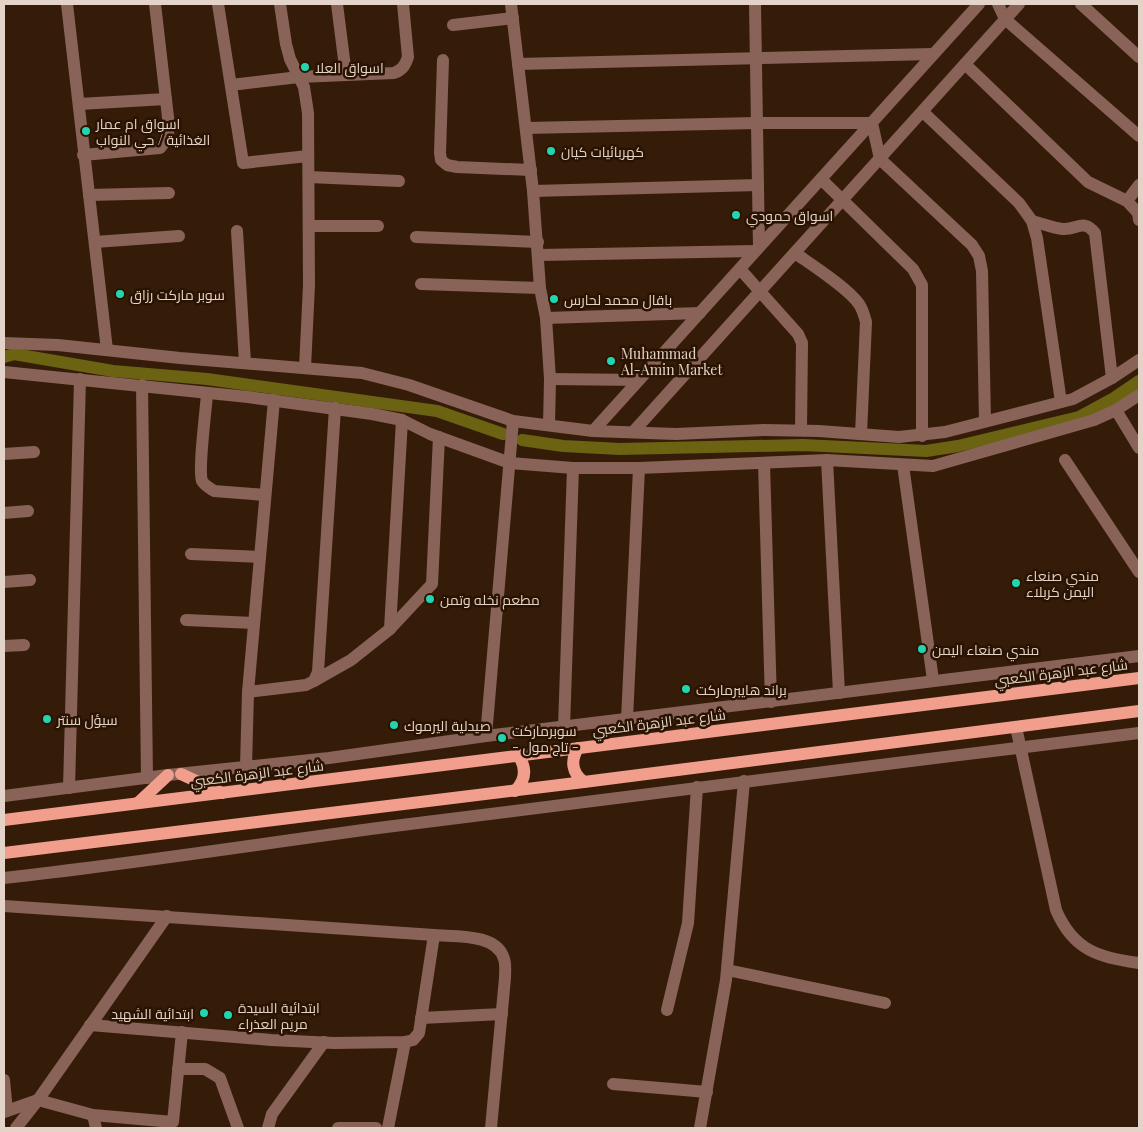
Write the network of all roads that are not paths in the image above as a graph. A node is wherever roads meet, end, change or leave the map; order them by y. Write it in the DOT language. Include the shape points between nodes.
graph roads {
  1 [pos="66,4"];
  2 [pos="155,4"];
  3 [pos="218,4"];
  4 [pos="280,4"];
  5 [pos="337,4"];
  6 [pos="403,4"];
  7 [pos="511,4"];
  8 [pos="755,4"];
  9 [pos="979,4"];
  10 [pos="998,4"];
  11 [pos="1019,4"];
  12 [pos="1081,4"];
  13 [pos="513,18"];
  14 [pos="1005,19"];
  15 [pos="453,25"];
  16 [pos="933,54"];
  17 [pos="1139,57"];
  18 [pos="756,59"];
  19 [pos="443,60"];
  20 [pos="518,64"];
  21 [pos="965,64"];
  22 [pos="346,75"];
  23 [pos="299,77"];
  24 [pos="231,85"];
  25 [pos="166,99"];
  26 [pos="79,104"];
  27 [pos="922,112"];
  28 [pos="872,122"];
  29 [pos="757,123"];
  30 [pos="526,128"];
  31 [pos="1139,136"];
  32 [pos="83,155"];
  33 [pos="308,156"];
  34 [pos="880,159"];
  35 [pos="531,170"];
  36 [pos="309,177"];
  37 [pos="821,179"];
  38 [pos="399,181"];
  39 [pos="758,185"];
  40 [pos="1139,185"];
  41 [pos="533,191"];
  42 [pos="169,193"];
  43 [pos="89,195"];
  44 [pos="843,200"];
  45 [pos="1127,201"];
  46 [pos="1032,220"];
  47 [pos="1139,220"];
  48 [pos="309,226"];
  49 [pos="378,226"];
  50 [pos="237,231"];
  51 [pos="179,236"];
  52 [pos="416,237"];
  53 [pos="95,242"];
  54 [pos="538,242"];
  55 [pos="757,249"];
  56 [pos="795,253"];
  57 [pos="539,255"];
  58 [pos="740,269"];
  59 [pos="421,284"];
  60 [pos="540,288"];
  61 [pos="761,291"];
  62 [pos="700,313"];
  63 [pos="546,318"];
  64 [pos="4,342"];
  65 [pos="107,350"];
  66 [pos="1139,360"];
  67 [pos="245,363"];
  68 [pos="305,368"];
  69 [pos="4,372"];
  70 [pos="1112,378"];
  71 [pos="80,379"];
  72 [pos="550,379"];
  73 [pos="640,380"];
  74 [pos="142,385"];
  75 [pos="207,394"];
  76 [pos="1139,395"];
  77 [pos="274,400"];
  78 [pos="1061,402"];
  79 [pos="335,408"];
  80 [pos="1116,410"];
  81 [pos="402,420"];
  82 [pos="513,421"];
  83 [pos="985,421"];
  84 [pos="549,424"];
  85 [pos="800,430"];
  86 [pos="593,431"];
  87 [pos="633,432"];
  88 [pos="861,434"];
  89 [pos="922,436"];
  90 [pos="439,437"];
  91 [pos="1139,448"];
  92 [pos="34,452"];
  93 [pos="4,454"];
  94 [pos="827,460"];
  95 [pos="1065,460"];
  96 [pos="510,463"];
  97 [pos="764,463"];
  98 [pos="903,464"];
  99 [pos="573,468"];
  100 [pos="639,468"];
  101 [pos="265,495"];
  102 [pos="28,511"];
  103 [pos="4,513"];
  104 [pos="191,554"];
  105 [pos="260,557"];
  106 [pos="1139,572"];
  107 [pos="30,580"];
  108 [pos="4,582"];
  109 [pos="186,620"];
  110 [pos="254,623"];
  111 [pos="390,629"];
  112 [pos="24,645"];
  113 [pos="4,646"];
  114 [pos="1139,656"];
  115 [pos="1139,678"];
  116 [pos="934,680"];
  117 [pos="314,681"];
  118 [pos="248,692"];
  119 [pos="839,694"];
  120 [pos="771,702"];
  121 [pos="1139,711"];
  122 [pos="627,719"];
  123 [pos="564,727"];
  124 [pos="1016,727"];
  125 [pos="1139,733"];
  126 [pos="486,736"];
  127 [pos="578,748"];
  128 [pos="1020,748"];
  129 [pos="518,755"];
  130 [pos="246,768"];
  131 [pos="181,774"];
  132 [pos="168,775"];
  133 [pos="147,778"];
  134 [pos="744,781"];
  135 [pos="584,782"];
  136 [pos="697,787"];
  137 [pos="69,788"];
  138 [pos="515,791"];
  139 [pos="222,793"];
  140 [pos="4,796"];
  141 [pos="138,803"];
  142 [pos="4,820"];
  143 [pos="4,853"];
  144 [pos="4,878"];
  145 [pos="4,906"];
  146 [pos="167,916"];
  147 [pos="434,935"];
  148 [pos="1139,962"];
  149 [pos="727,970"];
  150 [pos="885,1003"];
  151 [pos="666,1010"];
  152 [pos="502,1014"];
  153 [pos="421,1018"];
  154 [pos="90,1025"];
  155 [pos="182,1032"];
  156 [pos="324,1042"];
  157 [pos="405,1042"];
  158 [pos="178,1069"];
  159 [pos="4,1080"];
  160 [pos="613,1084"];
  161 [pos="707,1092"];
  162 [pos="38,1100"];
  163 [pos="5,1112"];
  164 [pos="93,1115"];
  165 [pos="28,1123"];
  166 [pos="16,1128"];
  167 [pos="96,1128"];
  168 [pos="238,1128"];
  169 [pos="268,1128"];
  170 [pos="338,1128"];
  171 [pos="376,1128"];
  172 [pos="388,1128"];
  173 [pos="490,1128"];
  174 [pos="700,1128"];
  1 -- 26 [label="street"];
  2 -- 25 [label="street"];
  3 -- 24 [label="street"];
  4 -- 23 [label="street" via="286,44"];
  5 -- 22 [label="street"];
  6 -- 22 [label="street" via="408,50 406,65 394,73"];
  7 -- 13 [label="street"];
  8 -- 18 [label="street"];
  9 -- 16 [label="street"];
  10 -- 14 [label="street"];
  11 -- 14 [label="street"];
  12 -- 17 [label="street"];
  13 -- 15 [label="street"];
  13 -- 20 [label="street"];
  14 -- 21 [label="street"];
  14 -- 31 [label="street"];
  16 -- 18 [label="street"];
  16 -- 28 [label="street"];
  18 -- 20 [label="street"];
  18 -- 29 [label="street"];
  19 -- 35 [label="street" via="441,160 457,167"];
  20 -- 30 [label="street"];
  21 -- 27 [label="street"];
  21 -- 45 [label="street" via="1088,182"];
  22 -- 23 [label="street"];
  23 -- 24 [label="street"];
  23 -- 33 [label="street" via="308,113"];
  24 -- 33 [label="street" via="243,163"];
  25 -- 26 [label="street"];
  25 -- 32 [label="street" via="168,133 160,148"];
  26 -- 32 [label="street"];
  27 -- 34 [label="street"];
  27 -- 46 [label="street" via="1019,203"];
  28 -- 29 [label="street"];
  28 -- 34 [label="street"];
  28 -- 37 [label="street"];
  29 -- 30 [label="street"];
  29 -- 39 [label="street"];
  30 -- 35 [label="street"];
  32 -- 43 [label="street"];
  33 -- 36 [label="street"];
  34 -- 44 [label="street"];
  34 -- 83 [label="street" via="980,256"];
  35 -- 41 [label="street"];
  36 -- 38 [label="street"];
  36 -- 48 [label="street"];
  37 -- 44 [label="street"];
  37 -- 55 [label="street"];
  39 -- 41 [label="street"];
  39 -- 55 [label="street"];
  40 -- 45 [label="street"];
  41 -- 54 [label="street"];
  42 -- 43 [label="street"];
  43 -- 53 [label="street"];
  44 -- 56 [label="street"];
  44 -- 89 [label="street" via="913,269 922,285"];
  45 -- 47 [label="street" via="1138,213"];
  46 -- 70 [label="street" via="1064,229 1083,225 1095,233"];
  46 -- 78 [label="street"];
  48 -- 49 [label="street"];
  48 -- 68 [label="street"];
  50 -- 67 [label="street"];
  51 -- 53 [label="street"];
  52 -- 54 [label="street"];
  53 -- 65 [label="street"];
  54 -- 57 [label="street"];
  55 -- 57 [label="street"];
  55 -- 58 [label="street"];
  56 -- 61 [label="street"];
  56 -- 88 [label="street" via="848,292 864,312"];
  57 -- 60 [label="street"];
  58 -- 61 [label="street"];
  58 -- 62 [label="street"];
  59 -- 60 [label="street"];
  60 -- 63 [label="street"];
  61 -- 85 [label="street" via="802,343"];
  61 -- 87 [label="street"];
  62 -- 63 [label="street"];
  62 -- 73 [label="street"];
  63 -- 72 [label="street"];
  64 -- 65 [label="street"];
  65 -- 67 [label="street"];
  66 -- 70 [label="street"];
  67 -- 68 [label="street"];
  68 -- 82 [label="street" via="362,373 409,385"];
  69 -- 71 [label="street"];
  70 -- 78 [label="street"];
  71 -- 74 [label="street"];
  71 -- 137 [label="street"];
  72 -- 73 [label="street"];
  72 -- 84 [label="street"];
  73 -- 86 [label="street"];
  74 -- 75 [label="street"];
  74 -- 133 [label="street"];
  75 -- 77 [label="street"];
  75 -- 101 [label="street" via="202,481 214,491"];
  76 -- 80 [label="street"];
  77 -- 79 [label="street"];
  77 -- 101 [label="street"];
  78 -- 83 [label="street"];
  79 -- 81 [label="street"];
  79 -- 117 [label="street" via="318,672"];
  80 -- 91 [label="street"];
  80 -- 98 [label="street" via="1063,430 933,466"];
  81 -- 90 [label="street"];
  81 -- 111 [label="street"];
  82 -- 84 [label="street"];
  82 -- 96 [label="street"];
  83 -- 89 [label="street"];
  84 -- 86 [label="street"];
  85 -- 87 [label="street" via="676,434"];
  85 -- 88 [label="street"];
  86 -- 87 [label="street"];
  88 -- 89 [label="street" via="899,438"];
  90 -- 96 [label="street"];
  90 -- 111 [label="street" via="432,584"];
  92 -- 93 [label="street"];
  94 -- 97 [label="street"];
  94 -- 98 [label="street"];
  94 -- 119 [label="street"];
  95 -- 106 [label="street"];
  96 -- 99 [label="street"];
  96 -- 126 [label="street"];
  97 -- 100 [label="street"];
  97 -- 120 [label="street"];
  98 -- 116 [label="street"];
  99 -- 100 [label="street"];
  99 -- 123 [label="street"];
  100 -- 122 [label="street"];
  101 -- 105 [label="street"];
  102 -- 103 [label="street"];
  104 -- 105 [label="street"];
  105 -- 110 [label="street"];
  107 -- 108 [label="street"];
  109 -- 110 [label="street"];
  110 -- 118 [label="street"];
  111 -- 117 [label="street" via="351,660"];
  112 -- 113 [label="street"];
  114 -- 116 [label="street"];
  115 -- 127 [label="main road, شارع عبد الزهرة الكعبي"];
  116 -- 119 [label="street"];
  117 -- 118 [label="street" via="306,686"];
  118 -- 130 [label="street"];
  119 -- 120 [label="street"];
  120 -- 122 [label="street"];
  121 -- 124 [label="main road"];
  122 -- 123 [label="street"];
  123 -- 126 [label="street"];
  124 -- 128 [label="street"];
  124 -- 135 [label="main road"];
  125 -- 128 [label="street"];
  126 -- 130 [label="street"];
  127 -- 129 [label="main road, شارع عبد الزهرة الكعبي"];
  127 -- 135 [label="main road" via="573,766"];
  128 -- 134 [label="street"];
  128 -- 148 [label="street" via="1060,920 1071,937 1087,950 1106,958"];
  129 -- 138 [label="main road" via="525,774"];
  129 -- 139 [label="main road, شارع عبد الزهرة الكعبي"];
  130 -- 131 [label="street"];
  131 -- 132 [label="street"];
  131 -- 139 [label="main road"];
  132 -- 133 [label="street"];
  132 -- 141 [label="main road"];
  133 -- 137 [label="street"];
  134 -- 136 [label="street"];
  134 -- 149 [label="street"];
  135 -- 138 [label="main road"];
  136 -- 144 [label="street"];
  136 -- 151 [label="street" via="688,923"];
  137 -- 140 [label="street"];
  138 -- 143 [label="main road"];
  139 -- 141 [label="main road, شارع عبد الزهرة الكعبي"];
  141 -- 142 [label="main road, شارع عبد الزهرة الكعبي"];
  145 -- 146 [label="street"];
  146 -- 147 [label="street"];
  146 -- 154 [label="street"];
  147 -- 152 [label="street" via="495,944 505,960"];
  147 -- 153 [label="street"];
  149 -- 150 [label="street"];
  149 -- 161 [label="street"];
  152 -- 153 [label="street"];
  152 -- 173 [label="street"];
  153 -- 157 [label="street" via="419,1033 413,1040"];
  154 -- 155 [label="street"];
  154 -- 162 [label="street"];
  155 -- 156 [label="street"];
  155 -- 158 [label="street"];
  156 -- 157 [label="street"];
  156 -- 169 [label="street" via="272,1114"];
  157 -- 172 [label="street"];
  158 -- 164 [label="street" via="173,1122"];
  158 -- 168 [label="street" via="205,1069 220,1078"];
  159 -- 163 [label="street"];
  160 -- 161 [label="street"];
  161 -- 174 [label="street"];
  162 -- 163 [label="street"];
  162 -- 164 [label="street"];
  162 -- 165 [label="street"];
  164 -- 167 [label="street"];
  165 -- 166 [label="street"];
  170 -- 171 [label="street"];
}
